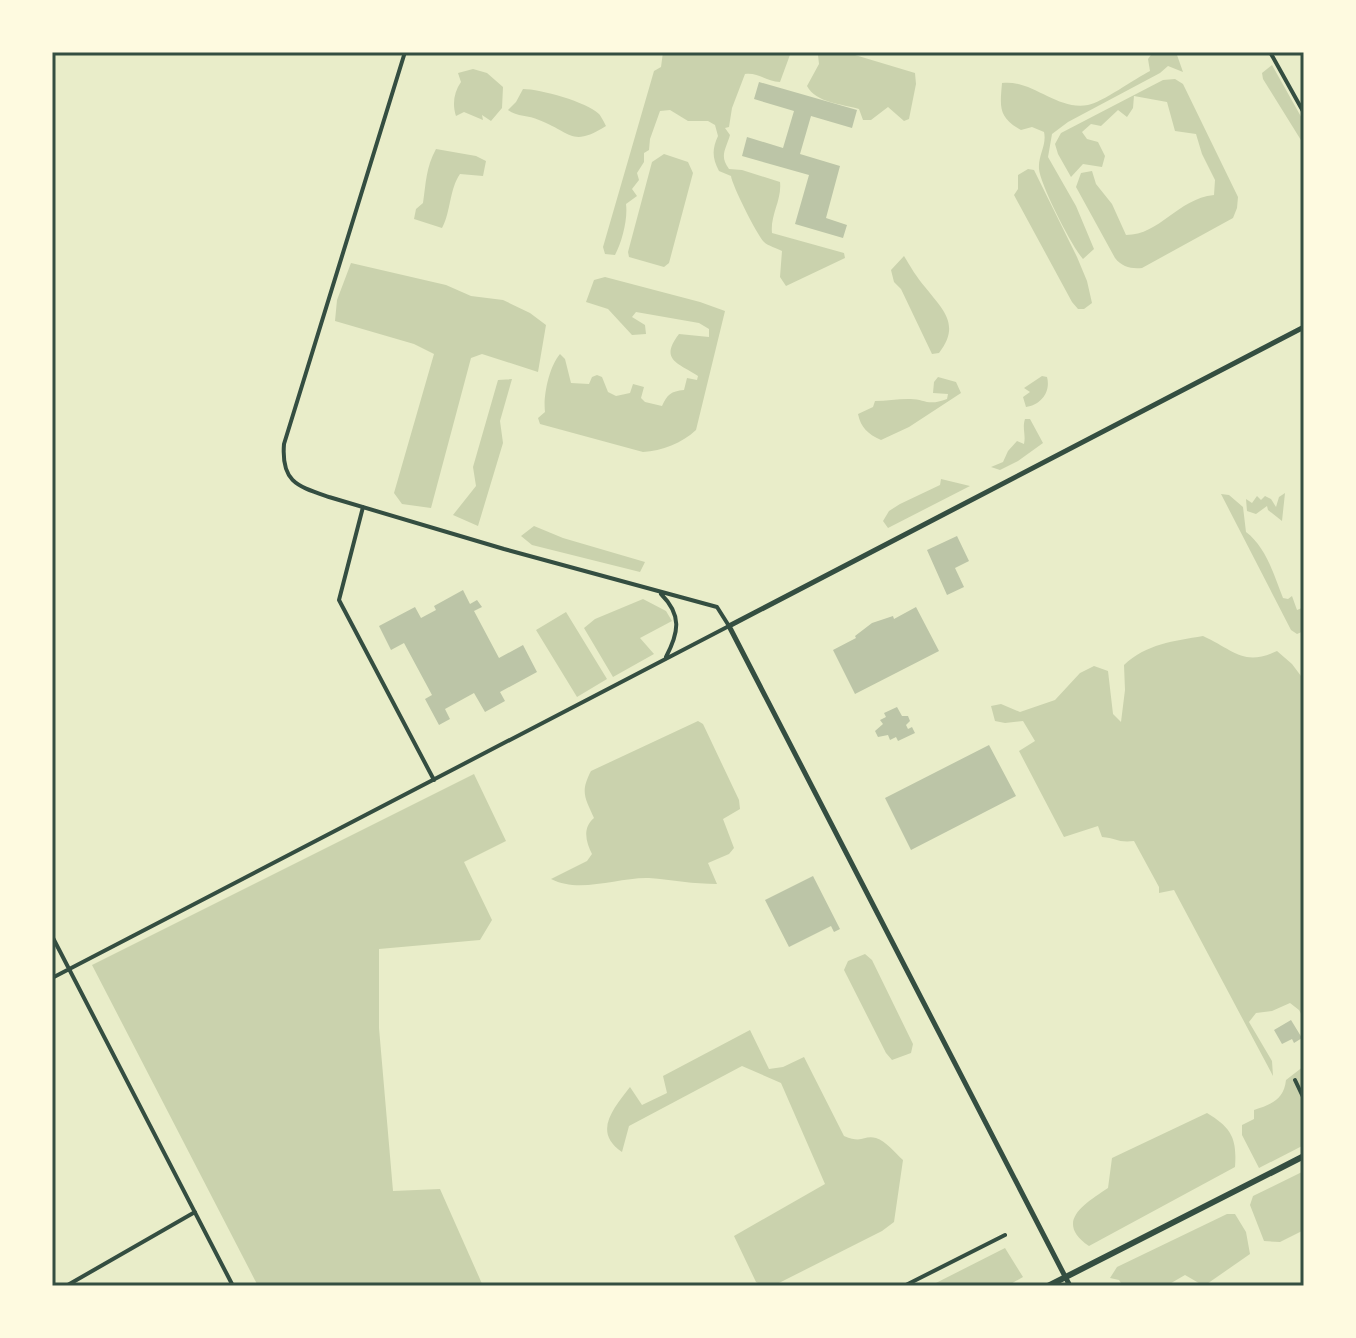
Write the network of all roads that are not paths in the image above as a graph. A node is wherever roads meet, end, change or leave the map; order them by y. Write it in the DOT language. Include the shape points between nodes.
graph roads {
  1 [pos="405,52"];
  2 [pos="1270,52"];
  3 [pos="1304,113"];
  4 [pos="1304,327"];
  5 [pos="363,507"];
  6 [pos="659,592"];
  7 [pos="729,626"];
  8 [pos="664,660"];
  9 [pos="434,780"];
  10 [pos="52,936"];
  11 [pos="71,969"];
  12 [pos="52,978"];
  13 [pos="1295,1080"];
  14 [pos="1304,1099"];
  15 [pos="1304,1156"];
  16 [pos="195,1212"];
  17 [pos="1005,1235"];
  18 [pos="1065,1277"];
  19 [pos="66,1286"];
  20 [pos="233,1286"];
  21 [pos="904,1286"];
  22 [pos="1048,1286"];
  23 [pos="1070,1286"];
  1 -- 5 [label="street" via="284,444 283,464 292,480"];
  2 -- 3 [label="street"];
  4 -- 7 [label="street"];
  5 -- 6 [label="street"];
  5 -- 9 [label="street" via="339,600"];
  6 -- 7 [label="street" via="717,607"];
  6 -- 8 [label="street" via="678,621"];
  7 -- 8 [label="street"];
  7 -- 18 [label="street"];
  8 -- 9 [label="street"];
  9 -- 11 [label="street"];
  10 -- 11 [label="street"];
  11 -- 12 [label="street"];
  11 -- 16 [label="street"];
  13 -- 14 [label="street"];
  15 -- 18 [label="main road"];
  16 -- 19 [label="street"];
  16 -- 20 [label="street"];
  17 -- 21 [label="street"];
  18 -- 22 [label="main road"];
  18 -- 23 [label="street"];
}
